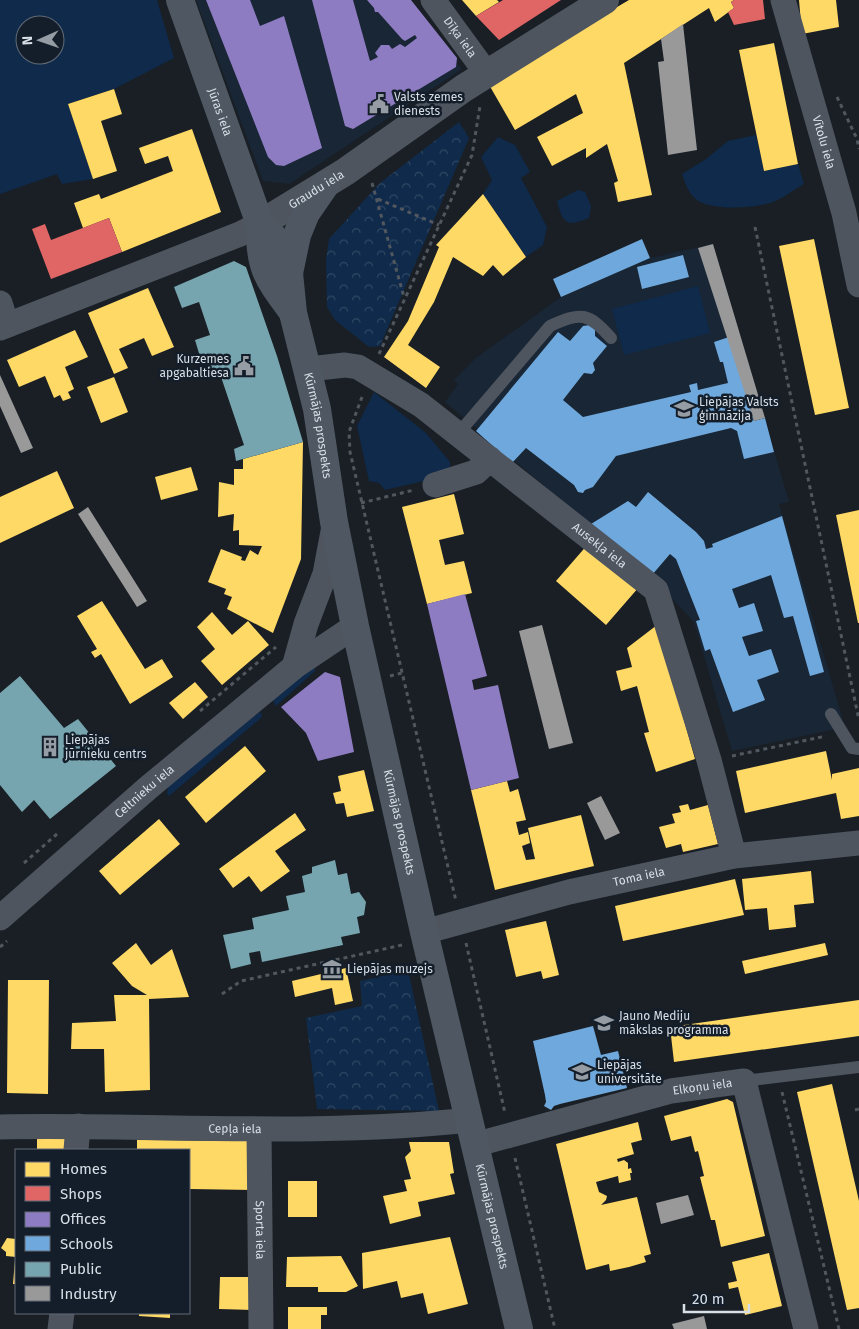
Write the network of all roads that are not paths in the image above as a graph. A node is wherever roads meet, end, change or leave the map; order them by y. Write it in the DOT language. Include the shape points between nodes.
graph roads {
  1 [pos="180,0"];
  2 [pos="433,0"];
  3 [pos="605,0"];
  4 [pos="783,0"];
  5 [pos="487,74"];
  6 [pos="326,184"];
  7 [pos="260,224"];
  8 [pos="858,272"];
  9 [pos="289,273"];
  10 [pos="293,313"];
  11 [pos="2,318"];
  12 [pos="610,338"];
  13 [pos="308,369"];
  14 [pos="457,435"];
  15 [pos="490,459"];
  16 [pos="434,485"];
  17 [pos="334,522"];
  18 [pos="355,626"];
  19 [pos="294,667"];
  20 [pos="831,714"];
  21 [pos="859,749"];
  22 [pos="859,843"];
  23 [pos="734,856"];
  24 [pos="0,918"];
  25 [pos="416,938"];
  26 [pos="859,1066"];
  27 [pos="744,1082"];
  28 [pos="78,1126"];
  29 [pos="0,1127"];
  30 [pos="259,1130"];
  31 [pos="472,1132"];
  32 [pos="76,1149"];
  33 [pos="62,1314"];
  34 [pos="60,1329"];
  35 [pos="261,1329"];
  36 [pos="519,1329"];
  37 [pos="806,1329"];
  1 -- 7 [label="main road, Jūras iela"];
  2 -- 5 [label="street, Dīķa iela"];
  3 -- 5 [label="street, Graudu iela"];
  4 -- 8 [label="street, Vītolu iela"];
  5 -- 6 [label="street, Graudu iela"];
  6 -- 7 [label="street, Graudu iela"];
  6 -- 9 [label="main road, Kūrmājas prospekts" via="306,213 297,235"];
  7 -- 9 [label="main road, Kūrmājas prospekts" via="278,243"];
  7 -- 10 [label="main road, Kūrmājas prospekts" via="259,251 268,278"];
  7 -- 11 [label="street, Graudu iela" via="240,234"];
  9 -- 10 [label="main road, Kūrmājas prospekts"];
  10 -- 13 [label="main road, Kūrmājas prospekts"];
  12 -- 14 [label="lane" via="598,323 586,316 572,316 550,326"];
  13 -- 14 [label="street, Ausekļa iela" via="344,365 358,367 421,405"];
  13 -- 17 [label="main road, Kūrmājas prospekts"];
  14 -- 15 [label="street, Ausekļa iela"];
  15 -- 16 [label="street" via="476,472"];
  15 -- 23 [label="street, Ausekļa iela" via="656,590 709,760"];
  17 -- 18 [label="main road, Kūrmājas prospekts"];
  17 -- 19 [label="street" via="325,574"];
  18 -- 19 [label="street, Celtnieku iela"];
  18 -- 25 [label="main road, Kūrmājas prospekts"];
  19 -- 24 [label="street, Celtnieku iela" via="149,787"];
  20 -- 21 [label="lane" via="852,748"];
  22 -- 23 [label="street, Toma iela"];
  23 -- 25 [label="street, Toma iela" via="569,892"];
  25 -- 31 [label="main road, Kūrmājas prospekts"];
  26 -- 27 [label="lane"];
  27 -- 31 [label="street, Elkoņu iela" via="672,1091 510,1136"];
  27 -- 37 [label="street, Elkoņu iela"];
  28 -- 29 [label="street, Cepļa iela"];
  28 -- 30 [label="street, Cepļa iela"];
  28 -- 32 [label="street"];
  30 -- 31 [label="street, Cepļa iela"];
  30 -- 35 [label="street, Sporta iela"];
  31 -- 36 [label="main road, Kūrmājas prospekts"];
  33 -- 34 [label="street"];
}
